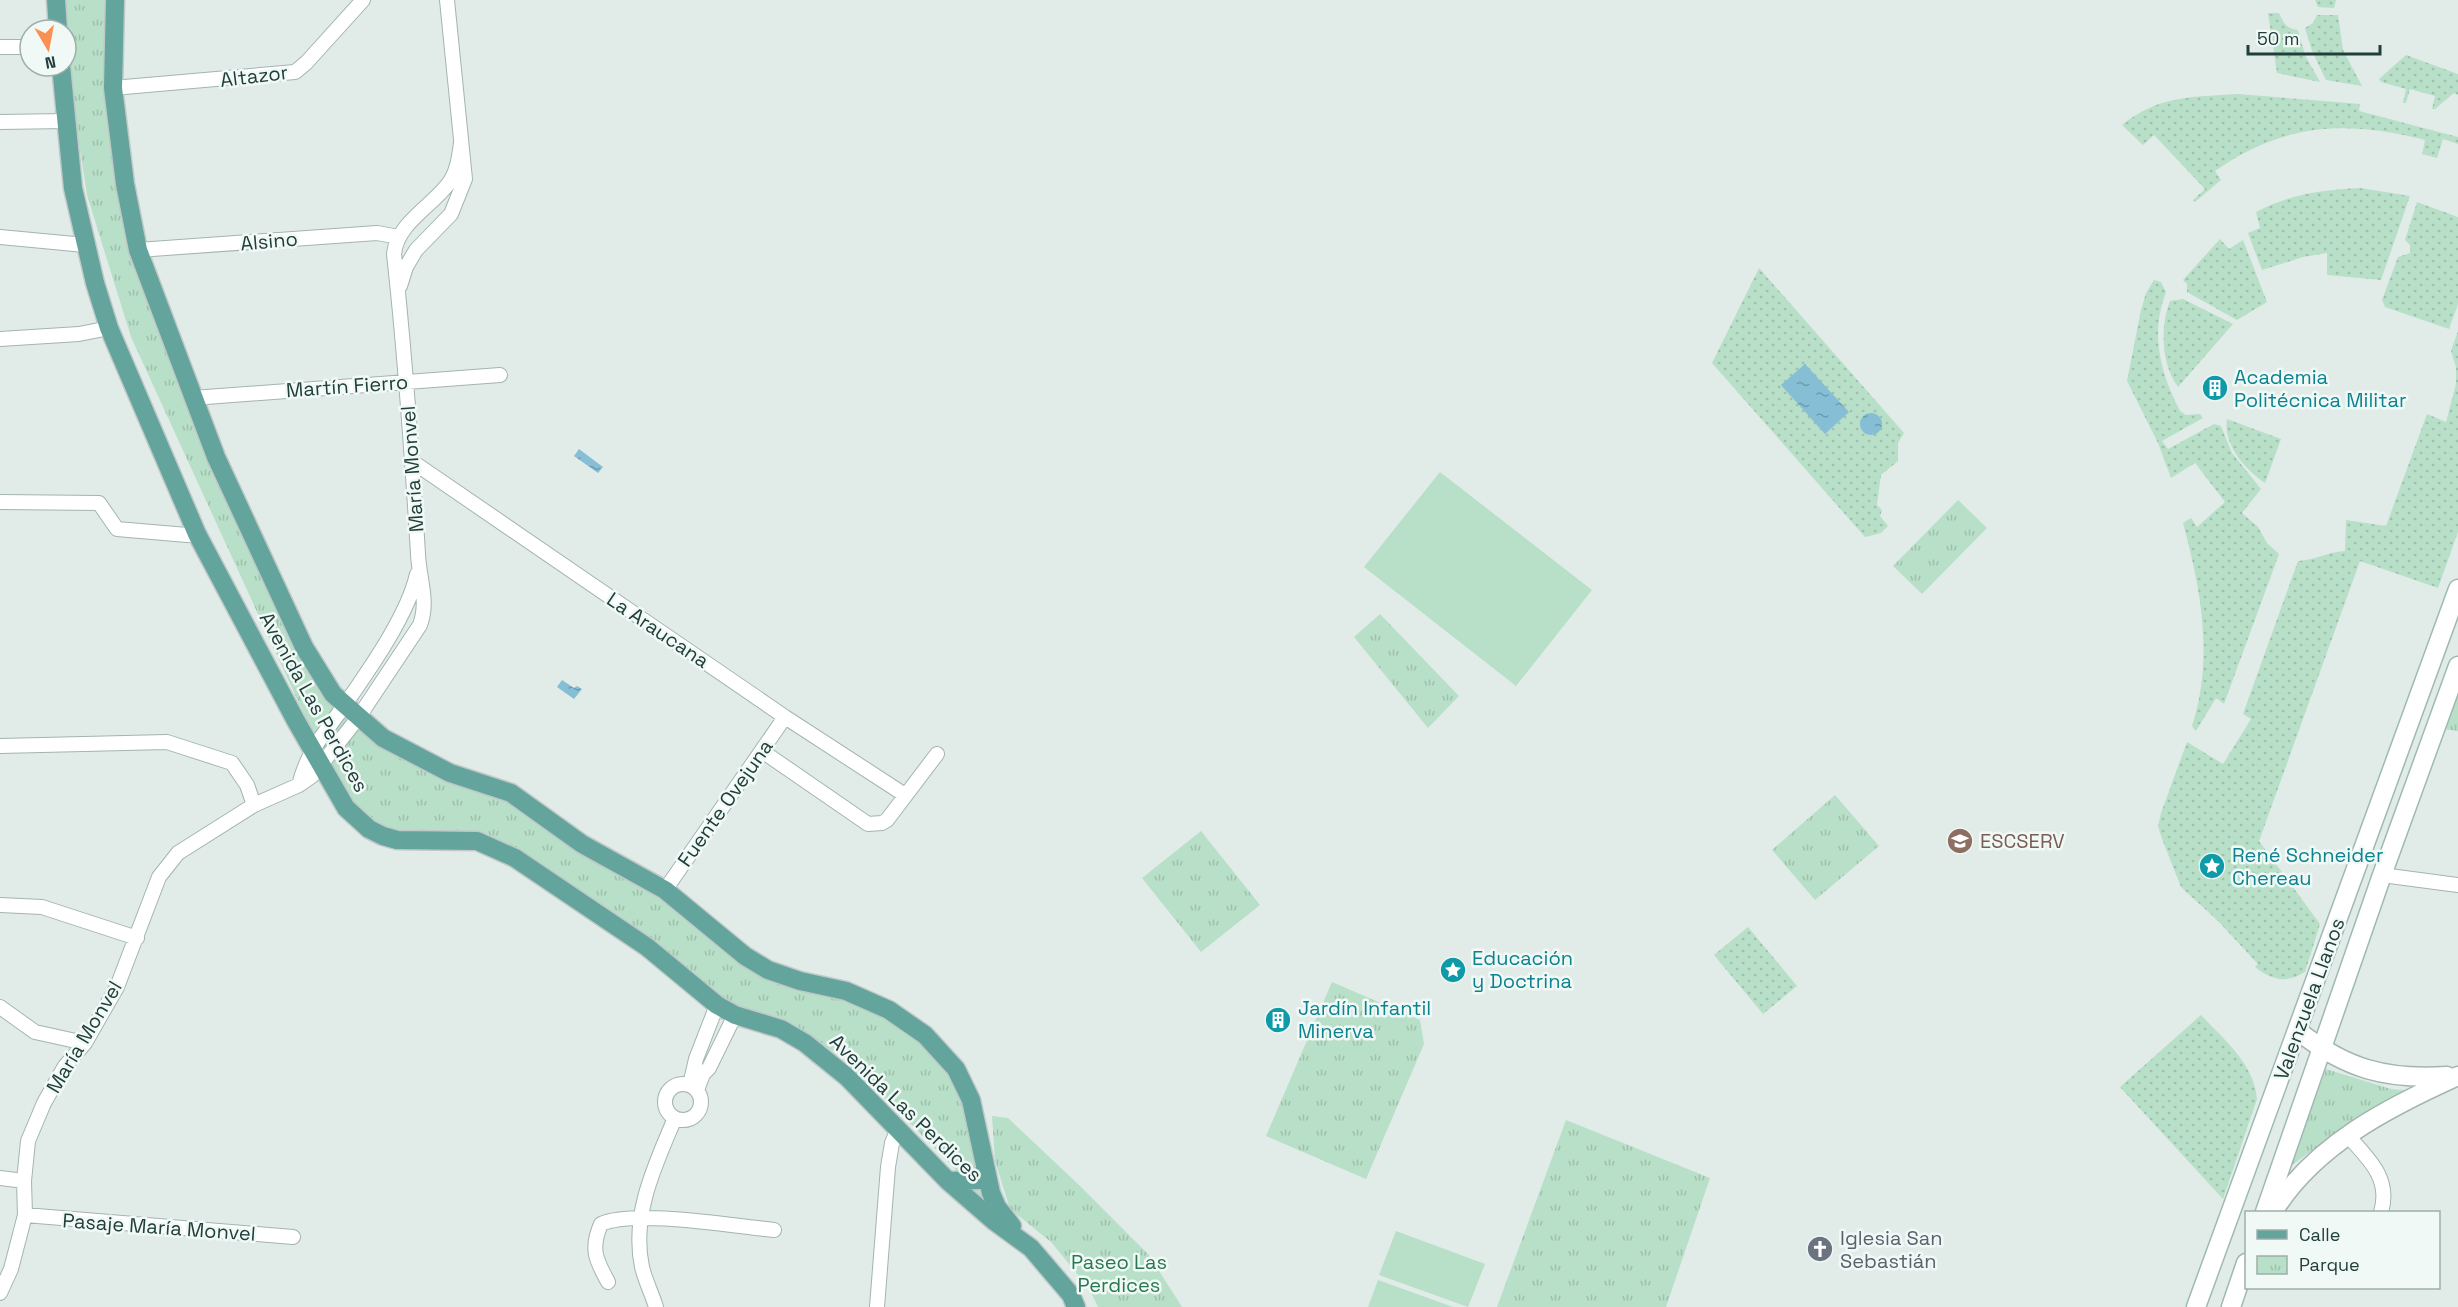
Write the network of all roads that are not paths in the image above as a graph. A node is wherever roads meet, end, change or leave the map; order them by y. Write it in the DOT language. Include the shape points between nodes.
graph roads {
  1 [pos="56,0"];
  2 [pos="115,0"];
  3 [pos="363,0"];
  4 [pos="447,0"];
  5 [pos="57,18"];
  6 [pos="0,47"];
  7 [pos="18,47"];
  8 [pos="62,78"];
  9 [pos="113,88"];
  10 [pos="66,121"];
  11 [pos="0,122"];
  12 [pos="461,143"];
  13 [pos="0,237"];
  14 [pos="399,237"];
  15 [pos="85,245"];
  16 [pos="138,250"];
  17 [pos="398,297"];
  18 [pos="109,328"];
  19 [pos="0,339"];
  20 [pos="500,375"];
  21 [pos="405,382"];
  22 [pos="193,398"];
  23 [pos="413,462"];
  24 [pos="0,502"];
  25 [pos="197,534"];
  26 [pos="418,569"];
  27 [pos="2458,589"];
  28 [pos="2458,666"];
  29 [pos="2451,702"];
  30 [pos="345,705"];
  31 [pos="785,717"];
  32 [pos="358,718"];
  33 [pos="0,746"];
  34 [pos="312,748"];
  35 [pos="762,751"];
  36 [pos="937,754"];
  37 [pos="321,766"];
  38 [pos="299,785"];
  39 [pos="905,795"];
  40 [pos="254,805"];
  41 [pos="2382,875"];
  42 [pos="2458,885"];
  43 [pos="665,890"];
  44 [pos="0,905"];
  45 [pos="137,938"];
  46 [pos="717,1005"];
  47 [pos="0,1007"];
  48 [pos="735,1015"];
  49 [pos="2298,1031"];
  50 [pos="85,1043"];
  51 [pos="2322,1050"];
  52 [pos="2458,1076"];
  53 [pos="694,1087"];
  54 [pos="675,1118"];
  55 [pos="897,1131"];
  56 [pos="2348,1136"];
  57 [pos="985,1169"];
  58 [pos="0,1178"];
  59 [pos="24,1180"];
  60 [pos="948,1181"];
  61 [pos="2265,1211"];
  62 [pos="2274,1211"];
  63 [pos="2381,1211"];
  64 [pos="25,1215"];
  65 [pos="641,1218"];
  66 [pos="774,1230"];
  67 [pos="293,1237"];
  68 [pos="1031,1248"];
  69 [pos="2245,1267"];
  70 [pos="608,1282"];
  71 [pos="0,1293"];
  72 [pos="656,1307"];
  73 [pos="877,1307"];
  74 [pos="1076,1307"];
  75 [pos="2196,1307"];
  76 [pos="2231,1307"];
  1 -- 5 [label="main road"];
  2 -- 9 [label="main road"];
  3 -- 9 [label="street, Altazor" via="306,63 289,74"];
  4 -- 12 [label="street, María Monvel"];
  6 -- 7 [label="street"];
  8 -- 10 [label="main road, Avenida Las Perdices"];
  9 -- 16 [label="main road"];
  10 -- 11 [label="street"];
  10 -- 15 [label="main road, Avenida Las Perdices" via="73,188"];
  12 -- 14 [label="street, María Monvel" via="458,167 450,181"];
  12 -- 17 [label="street, María Monvel" via="465,163 462,192 451,214 416,250 406,267"];
  13 -- 15 [label="street"];
  14 -- 16 [label="street, Alsino" via="377,232"];
  14 -- 17 [label="street, María Monvel" via="394,254"];
  15 -- 18 [label="main road, Avenida Las Perdices"];
  16 -- 22 [label="main road"];
  17 -- 21 [label="street, María Monvel"];
  18 -- 19 [label="street"];
  18 -- 25 [label="main road, Avenida Las Perdices"];
  20 -- 21 [label="street, Martín Fierro"];
  21 -- 22 [label="street, Martín Fierro"];
  21 -- 23 [label="street, María Monvel"];
  22 -- 30 [label="main road" via="216,457 304,647 333,694"];
  23 -- 26 [label="street, María Monvel"];
  23 -- 31 [label="street, La Araucana"];
  24 -- 25 [label="street" via="99,503 117,529"];
  25 -- 34 [label="main road, Avenida Las Perdices"];
  26 -- 30 [label="street, María Monvel" via="406,609"];
  26 -- 32 [label="street, María Monvel" via="425,611 420,625"];
  27 -- 49 [label="main road, Valenzuela Llanos"];
  28 -- 29 [label="main road, Valenzuela Llanos"];
  29 -- 41 [label="main road, Valenzuela Llanos"];
  30 -- 32 [label="main road"];
  30 -- 34 [label="street, María Monvel"];
  31 -- 35 [label="street, Fuente Ovejuna"];
  31 -- 39 [label="street, La Araucana"];
  32 -- 37 [label="street, María Monvel"];
  32 -- 43 [label="main road" via="383,738 427,762 511,793 582,844"];
  33 -- 40 [label="street" via="167,742 232,763 247,785"];
  34 -- 37 [label="main road, Avenida Las Perdices"];
  34 -- 38 [label="street, María Monvel"];
  35 -- 39 [label="street" via="868,824 887,820"];
  35 -- 43 [label="street, Fuente Ovejuna"];
  36 -- 39 [label="street"];
  37 -- 38 [label="street, María Monvel"];
  37 -- 46 [label="main road, Avenida Las Perdices" via="346,808 369,829 397,840 477,841 515,858 647,947"];
  38 -- 40 [label="street, María Monvel"];
  40 -- 45 [label="street, María Monvel" via="178,854 159,877"];
  41 -- 42 [label="street"];
  41 -- 51 [label="main road, Valenzuela Llanos"];
  43 -- 57 [label="main road" via="745,956 768,970 846,990 890,1010 925,1035 956,1069 971,1101"];
  44 -- 45 [label="street" via="42,907"];
  45 -- 50 [label="street, María Monvel" via="117,987"];
  46 -- 48 [label="main road, Avenida Las Perdices"];
  46 -- 53 [label="street" via="696,1059"];
  47 -- 50 [label="street" via="35,1032"];
  48 -- 53 [label="street"];
  48 -- 55 [label="main road, Avenida Las Perdices" via="781,1029 805,1043 847,1077"];
  49 -- 51 [label="main road"];
  49 -- 75 [label="main road, Valenzuela Llanos"];
  50 -- 59 [label="street, María Monvel" via="65,1066 44,1103 28,1141"];
  51 -- 52 [label="main road" via="2374,1072 2402,1077"];
  51 -- 61 [label="main road, Valenzuela Llanos"];
  52 -- 56 [label="main road" via="2412,1096"];
  53 -- 54 [label="street" via="701,1106 698,1113 691,1119"];
  53 -- 54 [label="street" via="681,1084 667,1094 665,1103"];
  54 -- 65 [label="street" via="647,1185"];
  55 -- 60 [label="main road, Avenida Las Perdices"];
  55 -- 73 [label="street" via="888,1167"];
  56 -- 62 [label="main road" via="2314,1162"];
  56 -- 63 [label="street" via="2378,1171 2384,1191"];
  57 -- 60 [label="main road" via="980,1180"];
  57 -- 68 [label="main road" via="997,1208"];
  58 -- 59 [label="street"];
  59 -- 64 [label="street, María Monvel"];
  60 -- 68 [label="main road, Avenida Las Perdices"];
  64 -- 67 [label="street, Pasaje María Monvel"];
  64 -- 71 [label="street, María Monvel" via="11,1269"];
  65 -- 66 [label="street"];
  65 -- 70 [label="street" via="614,1219 601,1224 594,1239 596,1260"];
  65 -- 72 [label="street" via="642,1266"];
  68 -- 74 [label="main road, Avenida Las Perdices" via="1071,1295"];
  69 -- 76 [label="main road"];
}
